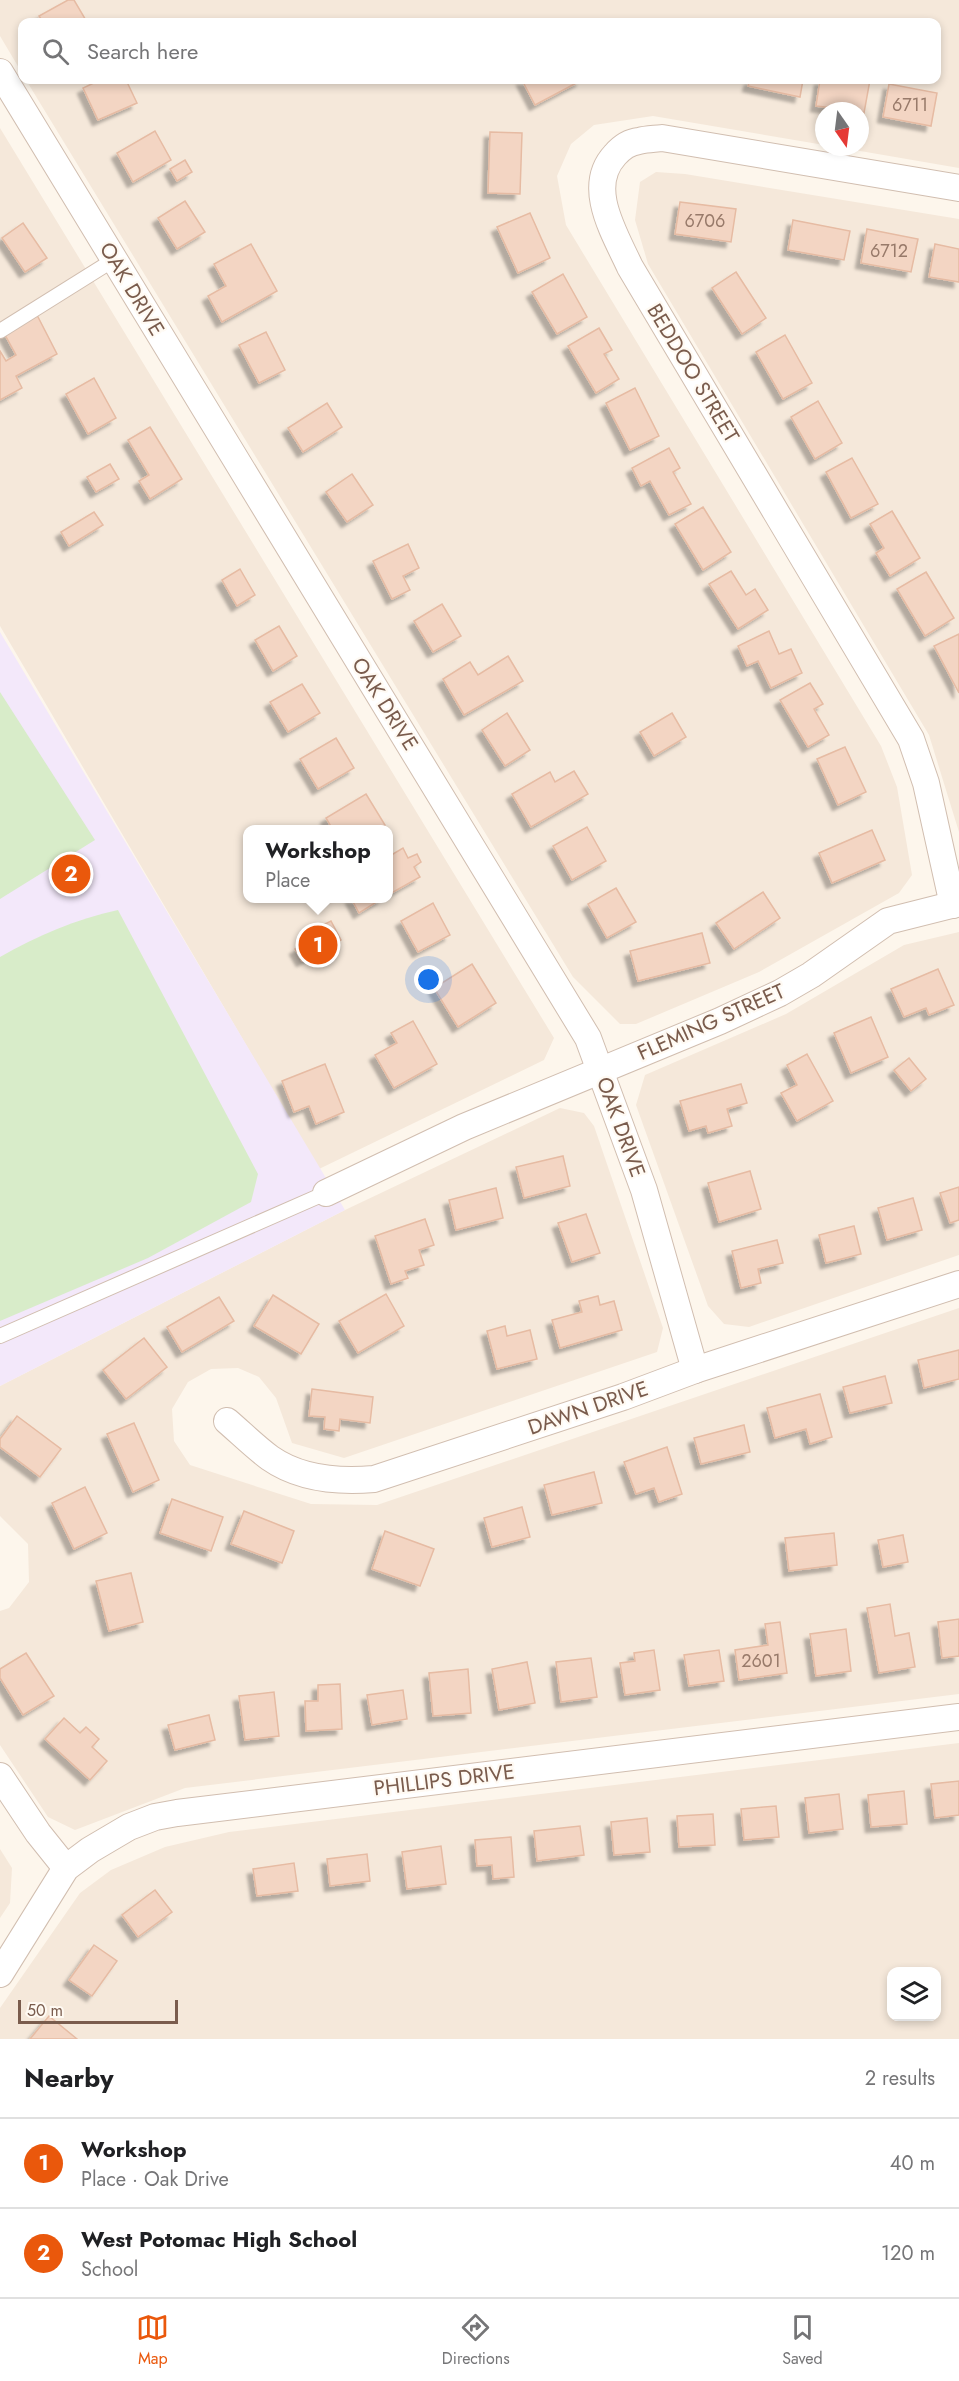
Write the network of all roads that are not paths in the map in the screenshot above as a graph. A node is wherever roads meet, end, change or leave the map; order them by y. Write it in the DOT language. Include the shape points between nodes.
graph roads {
  1 [pos="0,72"];
  2 [pos="959,188"];
  3 [pos="115,259"];
  4 [pos="0,331"];
  5 [pos="956,904"];
  6 [pos="600,1070"];
  7 [pos="326,1193"];
  8 [pos="959,1284"];
  9 [pos="0,1336"];
  10 [pos="695,1370"];
  11 [pos="227,1421"];
  12 [pos="959,1717"];
  13 [pos="0,1776"];
  14 [pos="66,1868"];
  15 [pos="0,1974"];
  1 -- 3 [label="street, OAK DRIVE"];
  2 -- 5 [label="street, BEDDOO STREET" via="663,138 637,141 618,152 601,184 613,229 630,267 911,739"];
  3 -- 4 [label="lane"];
  3 -- 6 [label="street, OAK DRIVE" via="545,965 588,1038"];
  5 -- 6 [label="street, FLEMING STREET" via="888,921 780,993"];
  6 -- 7 [label="street, FLEMING STREET" via="464,1127"];
  6 -- 10 [label="street, OAK DRIVE" via="644,1190"];
  7 -- 9 [label="lane"];
  8 -- 10 [label="street, DAWN DRIVE"];
  10 -- 11 [label="street, DAWN DRIVE" via="374,1479 348,1482 288,1468"];
  12 -- 14 [label="street, PHILLIPS DRIVE" via="177,1813 129,1827"];
  13 -- 14 [label="street"];
  14 -- 15 [label="street, PHILLIPS DRIVE"];
}
